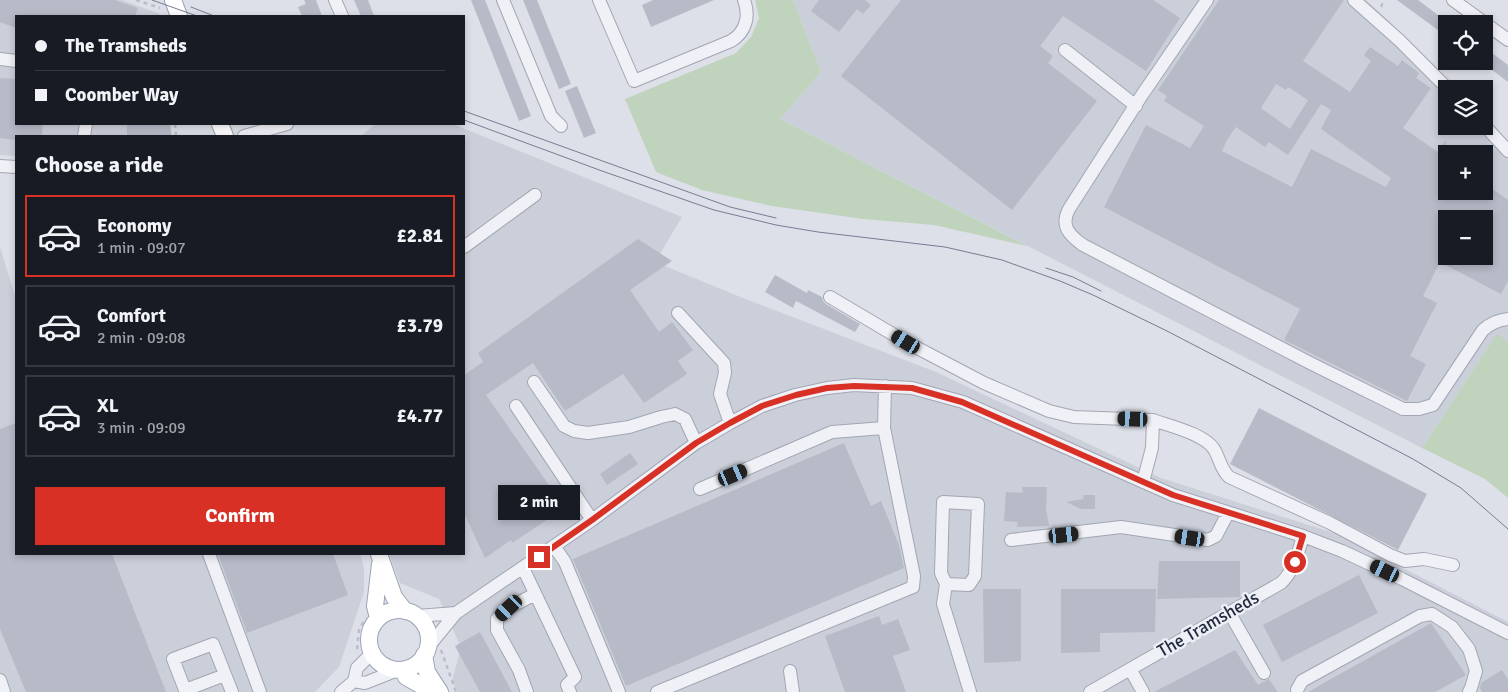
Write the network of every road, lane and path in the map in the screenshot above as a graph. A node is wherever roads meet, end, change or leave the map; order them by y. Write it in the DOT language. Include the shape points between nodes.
graph roads {
  1 [pos="136,0"];
  2 [pos="335,0"];
  3 [pos="503,0"];
  4 [pos="599,0"];
  5 [pos="744,0"];
  6 [pos="1207,0"];
  7 [pos="1354,0"];
  8 [pos="1453,0"];
  9 [pos="177,10"];
  10 [pos="342,15"];
  11 [pos="1508,40"];
  12 [pos="1065,50"];
  13 [pos="0,59"];
  14 [pos="15,61"];
  15 [pos="1439,80"];
  16 [pos="1136,106"];
  17 [pos="283,125"];
  18 [pos="561,126"];
  19 [pos="248,135"];
  20 [pos="1493,135"];
  21 [pos="1508,151"];
  22 [pos="0,166"];
  23 [pos="15,167"];
  24 [pos="535,195"];
  25 [pos="465,246"];
  26 [pos="830,297"];
  27 [pos="678,314"];
  28 [pos="1508,319"];
  29 [pos="534,382"];
  30 [pos="885,386"];
  31 [pos="516,406"];
  32 [pos="1153,420"];
  33 [pos="730,423"];
  34 [pos="884,428"];
  35 [pos="696,443"];
  36 [pos="1143,482"];
  37 [pos="700,489"];
  38 [pos="1228,513"];
  39 [pos="592,520"];
  40 [pos="1303,536"];
  41 [pos="1011,540"];
  42 [pos="554,546"];
  43 [pos="209,555"];
  44 [pos="380,557"];
  45 [pos="1453,565"];
  46 [pos="524,568"];
  47 [pos="946,584"];
  48 [pos="535,594"];
  49 [pos="1229,612"];
  50 [pos="456,613"];
  51 [pos="411,614"];
  52 [pos="378,618"];
  53 [pos="1508,633"];
  54 [pos="431,649"];
  55 [pos="372,653"];
  56 [pos="1130,669"];
  57 [pos="400,670"];
  58 [pos="790,671"];
  59 [pos="1264,673"];
  60 [pos="225,675"];
  61 [pos="0,680"];
  62 [pos="354,681"];
  63 [pos="4,692"];
  64 [pos="232,692"];
  65 [pos="258,692"];
  66 [pos="341,692"];
  67 [pos="433,692"];
  68 [pos="440,692"];
  69 [pos="456,692"];
  70 [pos="527,692"];
  71 [pos="570,692"];
  72 [pos="618,692"];
  73 [pos="657,692"];
  74 [pos="793,692"];
  75 [pos="970,692"];
  76 [pos="1090,692"];
  77 [pos="1143,692"];
  78 [pos="1298,692"];
  79 [pos="1469,692"];
  1 -- 9 [label="path"];
  2 -- 10 [label="street"];
  3 -- 18 [label="street" via="551,116"];
  4 -- 5 [label="street" via="634,81 736,38 745,26 747,7"];
  6 -- 16 [label="street"];
  7 -- 15 [label="street"];
  8 -- 11 [label="street"];
  12 -- 16 [label="street"];
  13 -- 14 [label="street"];
  16 -- 28 [label="street" via="1064,217 1071,236 1083,245 1404,409 1433,405 1484,330 1498,320"];
  17 -- 19 [label="street"];
  20 -- 21 [label="street"];
  22 -- 23 [label="street"];
  24 -- 25 [label="street"];
  26 -- 32 [label="street" via="984,383 1048,411 1074,417"];
  27 -- 33 [label="street" via="724,363 720,394"];
  29 -- 35 [label="street" via="564,426 574,431 588,433 628,428 675,414 685,419"];
  30 -- 33 [label="street" via="827,388 796,395 762,406"];
  30 -- 34 [label="street"];
  30 -- 36 [label="street" via="912,388 962,402"];
  31 -- 39 [label="street"];
  32 -- 36 [label="street" via="1152,448"];
  32 -- 45 [label="street" via="1197,435 1213,446 1229,477 1330,523 1390,555 1405,561 1424,560"];
  33 -- 35 [label="street"];
  34 -- 37 [label="street" via="832,432"];
  34 -- 73 [label="street" via="914,576 913,587"];
  35 -- 39 [label="street"];
  36 -- 38 [label="street"];
  38 -- 40 [label="street"];
  38 -- 41 [label="street" via="1216,536 1208,540 1121,527"];
  39 -- 42 [label="street"];
  40 -- 49 [label="street, The Tramsheds" via="1288,576"];
  40 -- 53 [label="street" via="1377,567"];
  42 -- 46 [label="street"];
  42 -- 72 [label="street" via="565,562"];
  43 -- 65 [label="street"];
  44 -- 51 [label="main road" via="394,597"];
  44 -- 52 [label="main road" via="375,606"];
  46 -- 48 [label="street"];
  46 -- 50 [label="street"];
  47 -- 47 [label="street" via="941,573 943,502 978,504 975,576 970,585"];
  47 -- 75 [label="street" via="944,604"];
  48 -- 70 [label="street" via="509,608 497,619 497,630"];
  48 -- 71 [label="street" via="576,677 567,685"];
  49 -- 56 [label="street, The Tramsheds"];
  49 -- 59 [label="street"];
  50 -- 51 [label="street"];
  50 -- 54 [label="street"];
  51 -- 52 [label="main road" via="389,611"];
  51 -- 54 [label="main road" via="422,621"];
  52 -- 55 [label="main road" via="370,630"];
  54 -- 57 [label="main road" via="413,667"];
  54 -- 68 [label="main road" via="427,672"];
  54 -- 69 [label="path"];
  55 -- 57 [label="main road" via="384,666"];
  55 -- 62 [label="street" via="357,668"];
  56 -- 76 [label="street, The Tramsheds"];
  56 -- 77 [label="street"];
  57 -- 62 [label="street" via="365,683"];
  57 -- 67 [label="main road"];
  58 -- 74 [label="street"];
  60 -- 64 [label="street"];
  61 -- 63 [label="street"];
  62 -- 66 [label="street"];
  78 -- 79 [label="street" via="1302,681 1420,616 1432,614 1452,627 1469,649 1476,671"];
}
